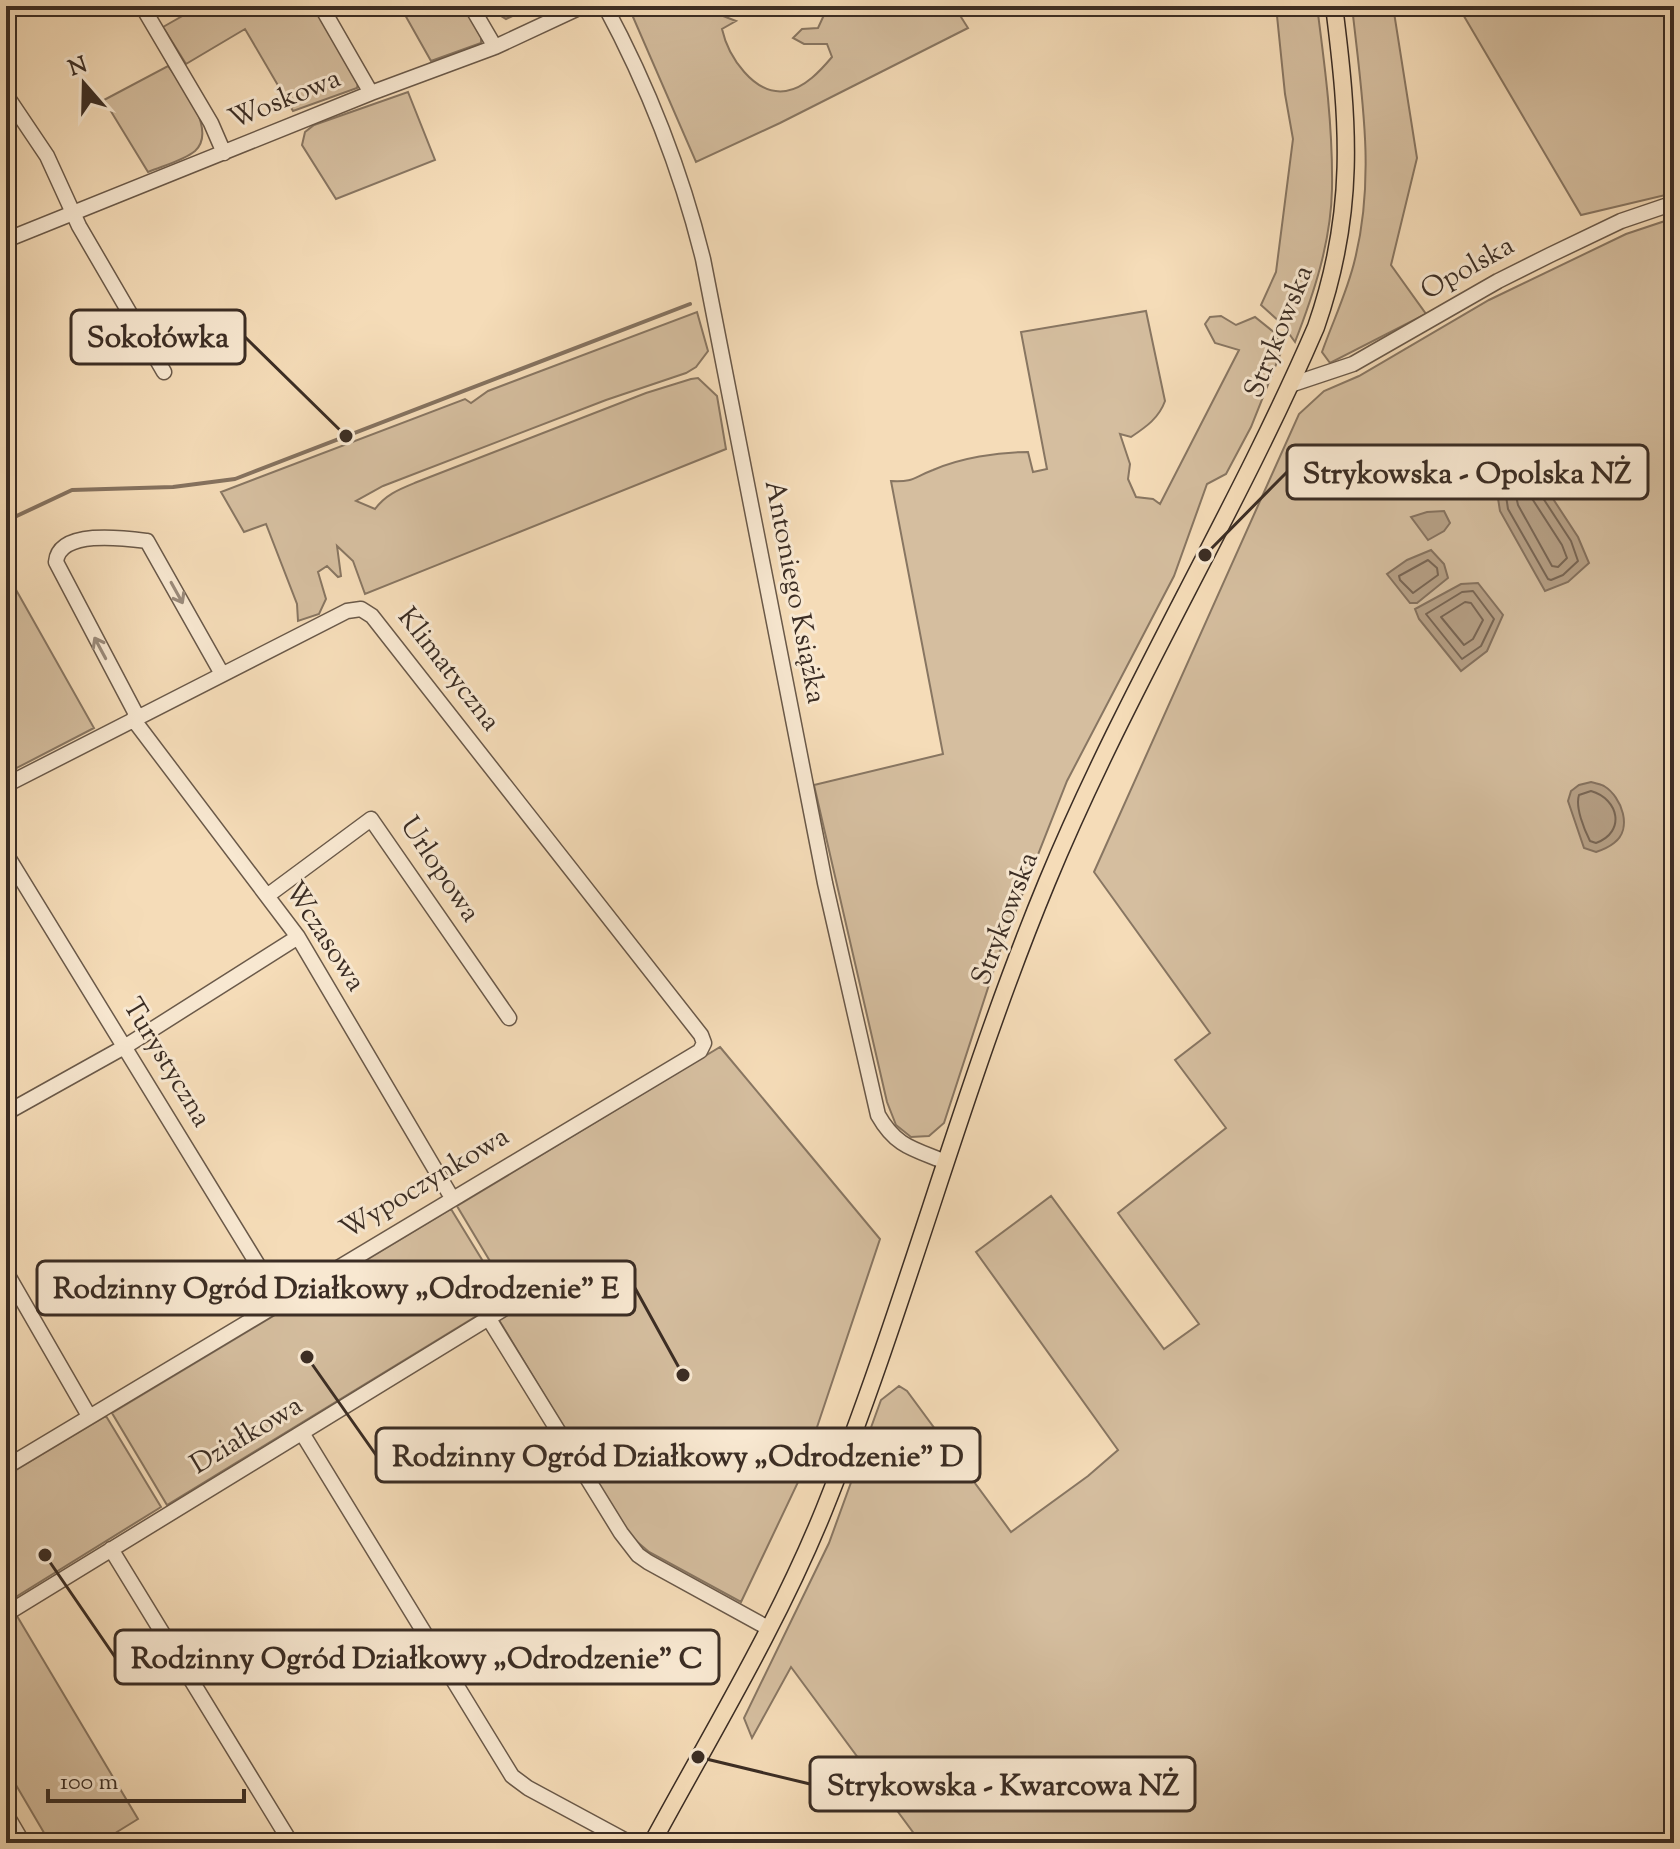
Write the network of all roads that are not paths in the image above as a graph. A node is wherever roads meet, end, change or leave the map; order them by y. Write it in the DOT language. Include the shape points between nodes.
graph roads {
  1 [pos="142,6"];
  2 [pos="321,6"];
  3 [pos="471,6"];
  4 [pos="583,6"];
  5 [pos="605,6"];
  6 [pos="1334,6"];
  7 [pos="495,47"];
  8 [pos="371,93"];
  9 [pos="6,95"];
  10 [pos="224,153"];
  11 [pos="1674,203"];
  12 [pos="74,212"];
  13 [pos="6,240"];
  14 [pos="164,372"];
  15 [pos="1290,385"];
  16 [pos="222,674"];
  17 [pos="135,717"];
  18 [pos="6,785"];
  19 [pos="6,854"];
  20 [pos="267,896"];
  21 [pos="298,937"];
  22 [pos="509,1018"];
  23 [pos="704,1043"];
  24 [pos="126,1046"];
  25 [pos="6,1113"];
  26 [pos="946,1162"];
  27 [pos="452,1198"];
  28 [pos="6,1272"];
  29 [pos="280,1301"];
  30 [pos="515,1302"];
  31 [pos="489,1319"];
  32 [pos="89,1416"];
  33 [pos="302,1433"];
  34 [pos="6,1467"];
  35 [pos="111,1549"];
  36 [pos="6,1614"];
  37 [pos="768,1628"];
  38 [pos="6,1814"];
  39 [pos="23,1843"];
  40 [pos="291,1843"];
  41 [pos="630,1843"];
  42 [pos="652,1843"];
  1 -- 10 [label="street"];
  2 -- 8 [label="street"];
  3 -- 7 [label="street"];
  4 -- 7 [label="street, Woskowa"];
  5 -- 26 [label="street, Antoniego Książka" via="639,69 689,201 822,867 878,1115 888,1133 904,1145"];
  6 -- 15 [label="main road, Strykowska" via="1347,130 1343,220 1328,293"];
  7 -- 8 [label="street, Woskowa"];
  8 -- 10 [label="street, Woskowa"];
  9 -- 12 [label="street" via="47,156"];
  10 -- 12 [label="street, Woskowa"];
  11 -- 15 [label="street, Opolska" via="1621,221 1498,281 1353,364"];
  12 -- 13 [label="street, Woskowa"];
  12 -- 14 [label="street"];
  15 -- 26 [label="main road, Strykowska" via="1072,825 1020,950"];
  16 -- 17 [label="street, Klimatyczna"];
  17 -- 16 [label="street, Wczasowa, one-way" via="56,562 56,556 77,540 147,541"];
  16 -- 23 [label="street, Klimatyczna" via="347,611 366,612"];
  17 -- 18 [label="street, Klimatyczna"];
  17 -- 20 [label="street, Wczasowa"];
  19 -- 24 [label="street, Turystyczna"];
  20 -- 21 [label="street, Wczasowa"];
  20 -- 22 [label="street, Urlopowa" via="371,819"];
  21 -- 24 [label="street"];
  21 -- 27 [label="street, Wczasowa"];
  23 -- 27 [label="street, Wypoczynkowa" via="700,1051"];
  24 -- 25 [label="street"];
  24 -- 29 [label="street, Turystyczna"];
  26 -- 37 [label="main road, Strykowska" via="838,1474"];
  27 -- 29 [label="street, Wypoczynkowa"];
  28 -- 32 [label="street"];
  29 -- 32 [label="street, Wypoczynkowa"];
  30 -- 31 [label="street, Działkowa"];
  31 -- 33 [label="street, Działkowa"];
  31 -- 37 [label="street" via="638,1555"];
  32 -- 34 [label="street, Wypoczynkowa"];
  33 -- 35 [label="street, Działkowa"];
  33 -- 41 [label="street" via="512,1776"];
  35 -- 36 [label="street, Działkowa"];
  35 -- 40 [label="street"];
  37 -- 42 [label="main road, Strykowska"];
  38 -- 39 [label="street"];
}
